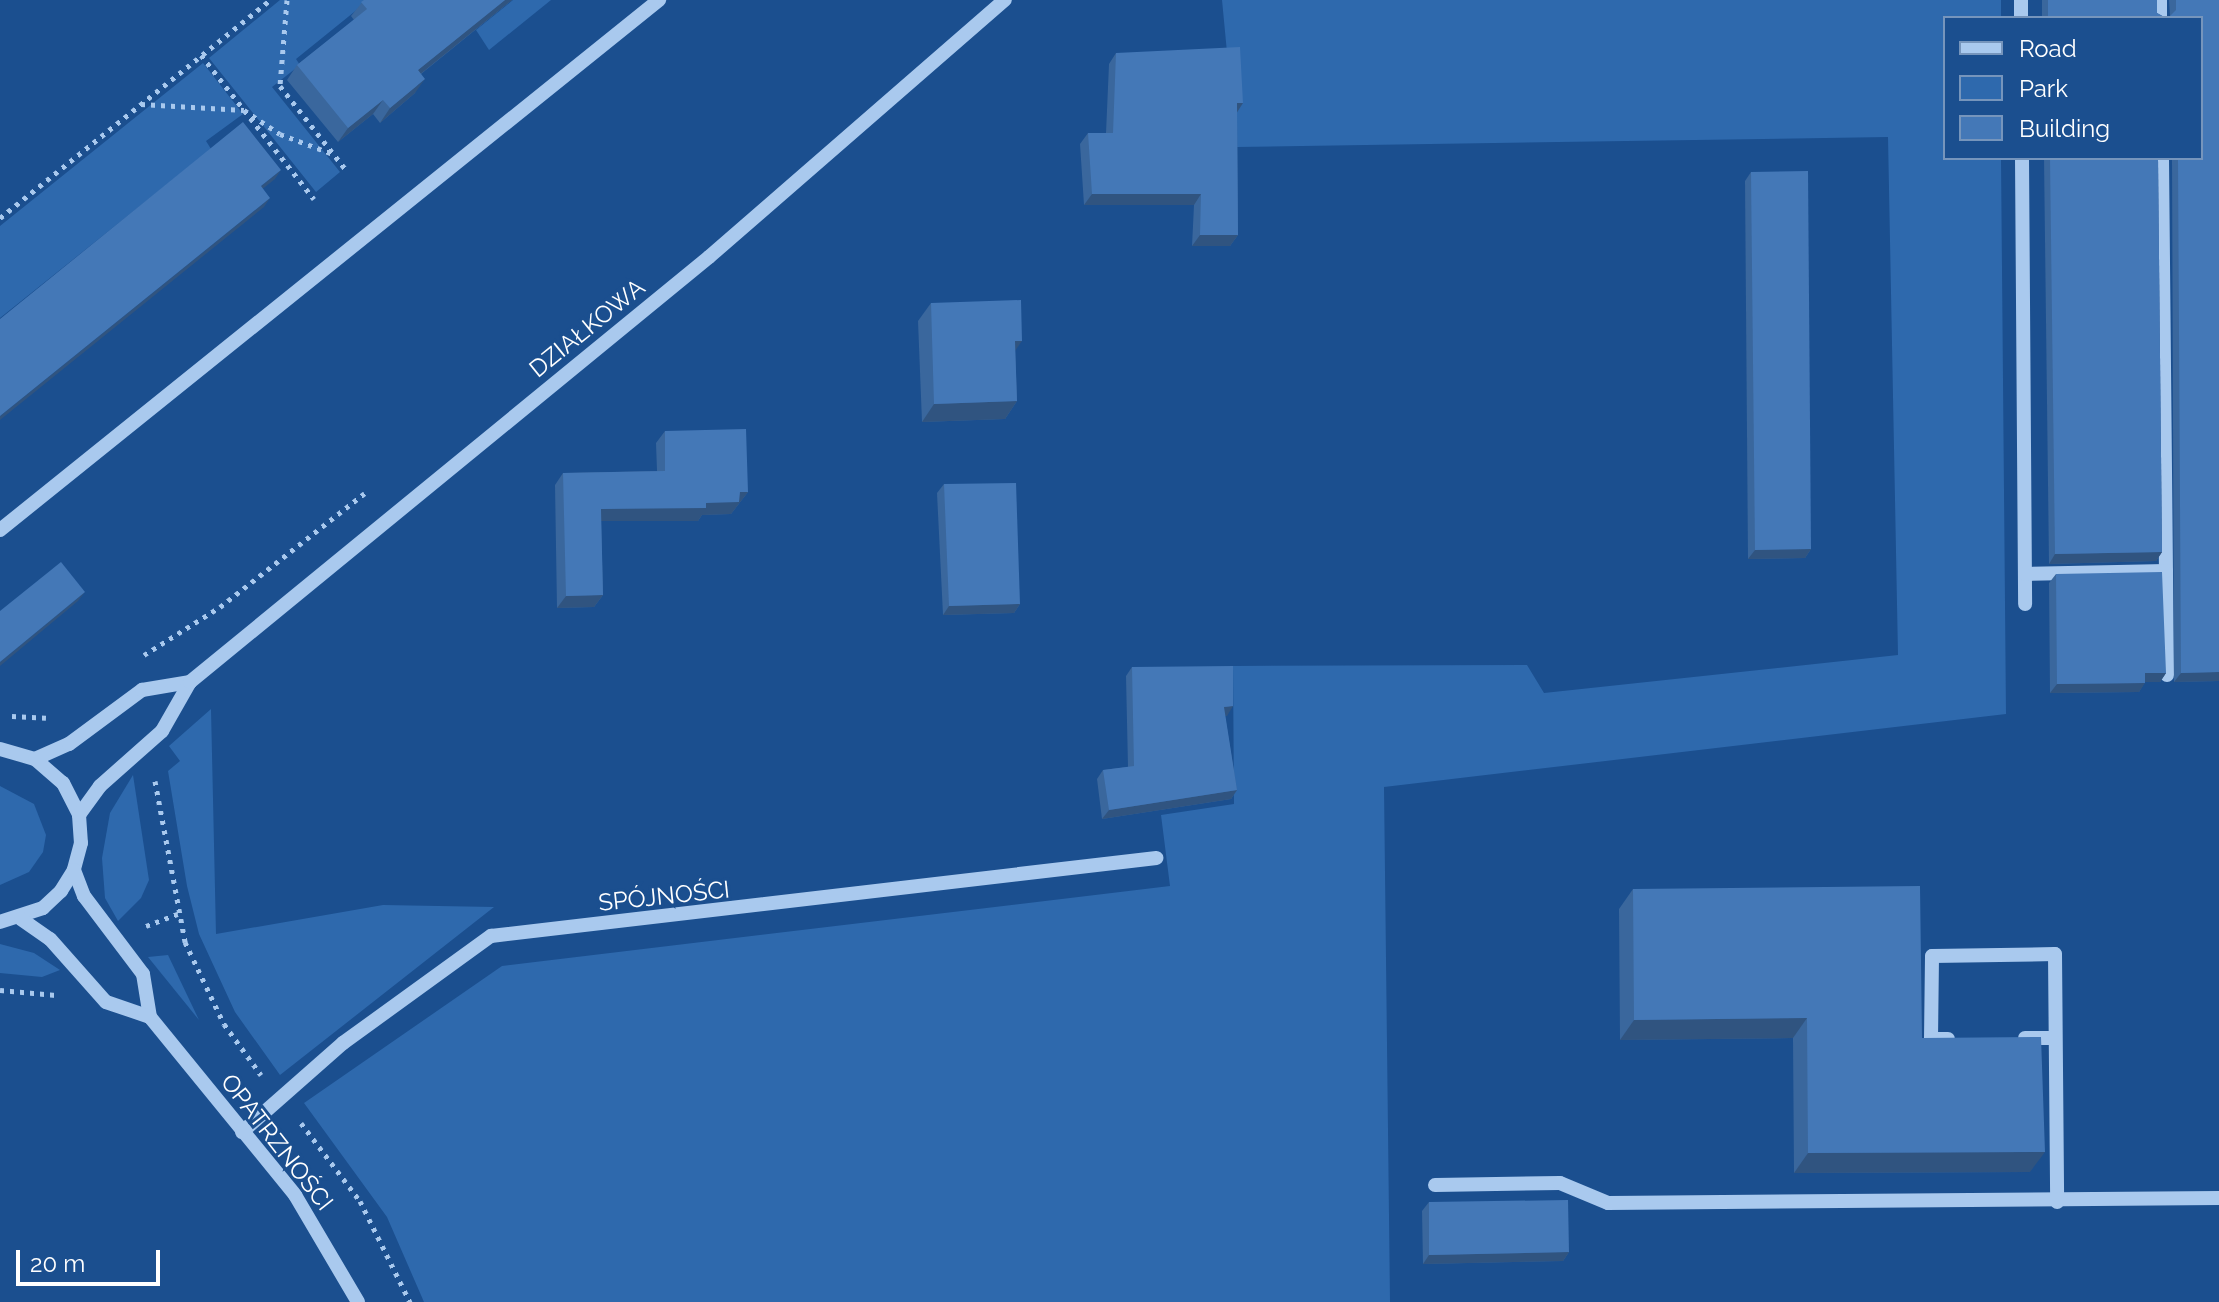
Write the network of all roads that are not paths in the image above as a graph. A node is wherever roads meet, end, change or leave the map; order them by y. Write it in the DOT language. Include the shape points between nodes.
graph roads {
  1 [pos="659,0"];
  2 [pos="1005,0"];
  3 [pos="2022,160"];
  4 [pos="2162,160"];
  5 [pos="0,530"];
  6 [pos="2166,571"];
  7 [pos="2025,574"];
  8 [pos="2025,604"];
  9 [pos="2167,675"];
  10 [pos="190,682"];
  11 [pos="0,749"];
  12 [pos="35,759"];
  13 [pos="79,815"];
  14 [pos="1156,858"];
  15 [pos="74,870"];
  16 [pos="21,919"];
  17 [pos="0,922"];
  18 [pos="150,1017"];
  19 [pos="1962,1038"];
  20 [pos="2009,1038"];
  21 [pos="2055,1038"];
  22 [pos="242,1132"];
  23 [pos="1435,1185"];
  24 [pos="2219,1198"];
  25 [pos="2057,1202"];
  26 [pos="358,1302"];
  1 -- 5 [label="street"];
  2 -- 10 [label="street, DZIAŁKOWA" via="706,259"];
  3 -- 7 [label="street"];
  4 -- 6 [label="street"];
  6 -- 7 [label="street"];
  6 -- 9 [label="street"];
  7 -- 8 [label="street"];
  10 -- 12 [label="street, DZIAŁKOWA" via="142,690 69,744"];
  10 -- 13 [label="street, DZIAŁKOWA" via="162,731 100,786"];
  11 -- 12 [label="street"];
  12 -- 13 [label="street" via="63,783"];
  13 -- 15 [label="street" via="81,843"];
  14 -- 22 [label="street, SPÓJNOŚCI" via="491,936 343,1043"];
  15 -- 16 [label="street" via="61,891"];
  15 -- 18 [label="street, OPATRZNOŚCI" via="84,896 143,974"];
  16 -- 17 [label="street"];
  16 -- 18 [label="street" via="50,939 106,1002"];
  18 -- 22 [label="street, OPATRZNOŚCI"];
  19 -- 21 [label="street" via="1931,1039 1932,956 2055,954"];
  20 -- 21 [label="street"];
  21 -- 25 [label="street"];
  22 -- 26 [label="street, OPATRZNOŚCI" via="295,1195"];
  23 -- 25 [label="street" via="1560,1183 1608,1203"];
  24 -- 25 [label="street"];
}
